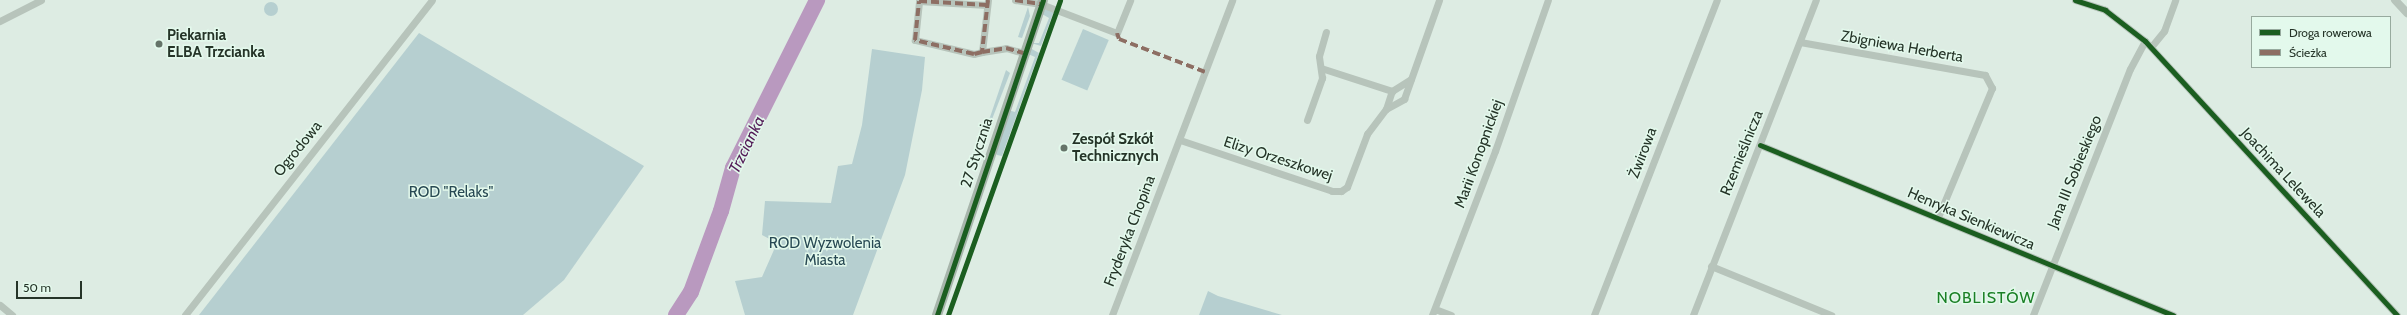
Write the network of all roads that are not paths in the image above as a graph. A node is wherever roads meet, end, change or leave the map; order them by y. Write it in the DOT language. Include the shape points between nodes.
graph roads {
  1 [pos="41,0"];
  2 [pos="432,0"];
  3 [pos="1015,0"];
  4 [pos="1130,0"];
  5 [pos="1232,0"];
  6 [pos="1439,0"];
  7 [pos="1548,0"];
  8 [pos="1716,0"];
  9 [pos="1816,0"];
  10 [pos="2075,0"];
  11 [pos="2175,0"];
  12 [pos="2395,0"];
  13 [pos="988,2"];
  14 [pos="1042,2"];
  15 [pos="2407,13"];
  16 [pos="0,21"];
  17 [pos="1326,32"];
  18 [pos="2145,41"];
  19 [pos="1800,42"];
  20 [pos="2151,47"];
  21 [pos="982,52"];
  22 [pos="1023,54"];
  23 [pos="1321,68"];
  24 [pos="1412,79"];
  25 [pos="1392,91"];
  26 [pos="1386,109"];
  27 [pos="1307,120"];
  28 [pos="1180,140"];
  29 [pos="1760,144"];
  30 [pos="1938,217"];
  31 [pos="1712,266"];
  32 [pos="2052,266"];
  33 [pos="0,305"];
  34 [pos="1433,312"];
  35 [pos="12,315"];
  36 [pos="185,315"];
  37 [pos="937,315"];
  38 [pos="1112,315"];
  39 [pos="1451,315"];
  40 [pos="1594,315"];
  41 [pos="1693,315"];
  42 [pos="1831,315"];
  43 [pos="2033,315"];
  44 [pos="2173,315"];
  45 [pos="2397,315"];
  1 -- 16 [label="street"];
  2 -- 36 [label="street, Ogrodowa"];
  3 -- 14 [label="street"];
  4 -- 14 [label="street" via="1117,34"];
  5 -- 28 [label="street, Fryderyka Chopina"];
  6 -- 24 [label="street, Elizy Orzeszkowej"];
  7 -- 34 [label="street, Marii Konopnickiej"];
  8 -- 40 [label="street, Żwirowa"];
  9 -- 19 [label="street, Rzemieślnicza"];
  10 -- 18 [label="street" via="2105,10"];
  11 -- 20 [label="street" via="2164,30"];
  12 -- 15 [label="street"];
  13 -- 21 [label="street"];
  13 -- 21 [label="street" via="919,1 918,9 915,40 974,54"];
  14 -- 22 [label="main road, 27 Stycznia"];
  17 -- 23 [label="street" via="1319,56"];
  18 -- 20 [label="street"];
  18 -- 32 [label="street, Jana III Sobieskiego" via="2130,69"];
  19 -- 29 [label="street, Rzemieślnicza"];
  19 -- 30 [label="street, Zbigniewa Herberta" via="1985,75 1992,88"];
  20 -- 45 [label="street, Joachima Lelewela"];
  21 -- 22 [label="street" via="1006,48"];
  22 -- 37 [label="main road, 27 Stycznia"];
  23 -- 25 [label="street"];
  23 -- 27 [label="street" via="1322,78"];
  24 -- 25 [label="street"];
  24 -- 26 [label="street, Elizy Orzeszkowej" via="1404,99"];
  25 -- 26 [label="street"];
  26 -- 28 [label="street, Elizy Orzeszkowej" via="1367,134 1347,187 1341,191 1332,191"];
  28 -- 38 [label="street, Fryderyka Chopina"];
  29 -- 30 [label="street, Henryka Sienkiewicza"];
  29 -- 31 [label="street, Rzemieślnicza"];
  30 -- 32 [label="street, Henryka Sienkiewicza"];
  31 -- 41 [label="street, Rzemieślnicza"];
  31 -- 42 [label="street"];
  32 -- 43 [label="street, Jana III Sobieskiego"];
  32 -- 44 [label="street, Henryka Sienkiewicza"];
  33 -- 35 [label="street"];
  34 -- 39 [label="street"];
}
